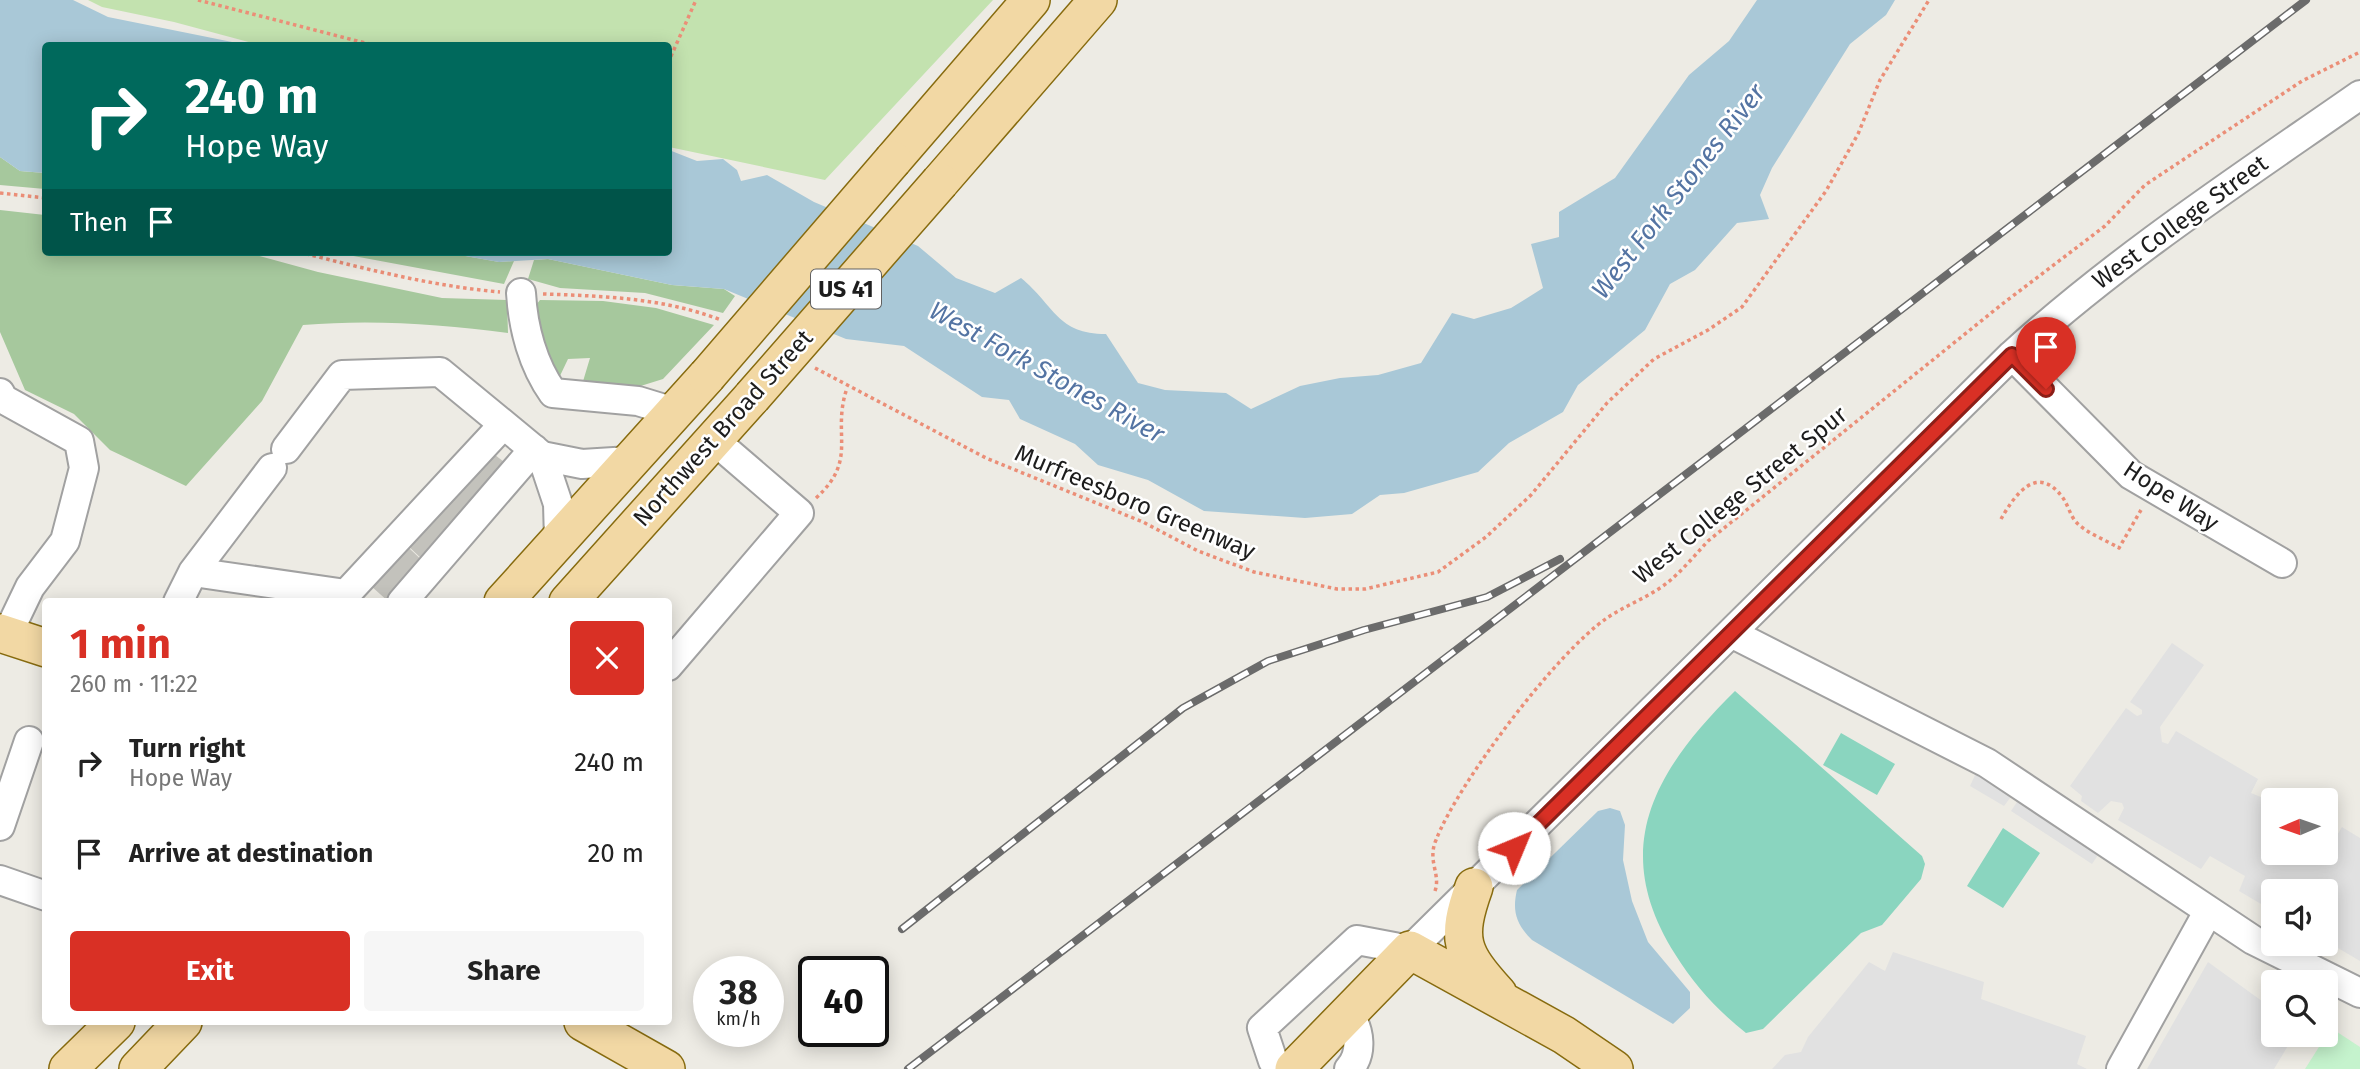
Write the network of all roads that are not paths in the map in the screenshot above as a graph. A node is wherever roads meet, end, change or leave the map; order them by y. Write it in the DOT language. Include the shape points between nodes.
graph roads {
  1 [pos="1031,0"];
  2 [pos="1098,0"];
  3 [pos="2360,95"];
  4 [pos="521,293"];
  5 [pos="2012,355"];
  6 [pos="0,393"];
  7 [pos="674,412"];
  8 [pos="503,425"];
  9 [pos="714,440"];
  10 [pos="538,452"];
  11 [pos="630,461"];
  12 [pos="457,507"];
  13 [pos="559,540"];
  14 [pos="2282,563"];
  15 [pos="193,572"];
  16 [pos="399,577"];
  17 [pos="180,598"];
  18 [pos="353,598"];
  19 [pos="507,598"];
  20 [pos="572,598"];
  21 [pos="1731,633"];
  22 [pos="3,634"];
  23 [pos="42,647"];
  24 [pos="672,661"];
  25 [pos="29,741"];
  26 [pos="0,826"];
  27 [pos="0,880"];
  28 [pos="1474,887"];
  29 [pos="42,895"];
  30 [pos="2208,912"];
  31 [pos="1410,950"];
  32 [pos="2360,993"];
  33 [pos="1508,1005"];
  34 [pos="1349,1015"];
  35 [pos="114,1025"];
  36 [pos="180,1025"];
  37 [pos="588,1025"];
  38 [pos="68,1069"];
  39 [pos="138,1069"];
  40 [pos="666,1069"];
  41 [pos="1279,1069"];
  42 [pos="1294,1069"];
  43 [pos="1349,1069"];
  44 [pos="1614,1069"];
  45 [pos="2121,1069"];
  1 -- 7 [label="main road, Northwest Broad Street / US 41, bridge"];
  2 -- 9 [label="main road, Northwest Broad Street / US 41, bridge"];
  3 -- 5 [label="street, West College Street" via="2133,252"];
  4 -- 7 [label="street" via="530,344 541,377 553,393 638,401"];
  5 -- 14 [label="street, Hope Way" via="2131,475"];
  5 -- 21 [label="street, West College Street"];
  6 -- 22 [label="street" via="79,441 84,468 65,541 30,587"];
  7 -- 11 [label="main road, Northwest Broad Street / US 41"];
  8 -- 10 [label="street"];
  8 -- 12 [label="street"];
  8 -- 15 [label="street" via="440,372 342,375"];
  9 -- 20 [label="main road, Northwest Broad Street / US 41"];
  9 -- 24 [label="street" via="799,513"];
  10 -- 11 [label="street" via="582,464"];
  10 -- 12 [label="street"];
  10 -- 13 [label="street" via="558,504"];
  11 -- 13 [label="main road, Northwest Broad Street / US 41"];
  12 -- 16 [label="street"];
  12 -- 16 [label="street"];
  13 -- 19 [label="main road, Northwest Broad Street / US 41"];
  15 -- 17 [label="street"];
  15 -- 18 [label="street"];
  16 -- 18 [label="street"];
  21 -- 28 [label="street, West College Street"];
  21 -- 30 [label="street" via="1987,762"];
  22 -- 23 [label="main road"];
  25 -- 26 [label="street"];
  27 -- 29 [label="street"];
  28 -- 31 [label="street, West College Street"];
  28 -- 33 [label="main road" via="1462,920 1462,939 1475,968"];
  30 -- 32 [label="street" via="2253,940"];
  30 -- 45 [label="street"];
  31 -- 33 [label="main road"];
  31 -- 34 [label="main road"];
  31 -- 41 [label="street" via="1357,940 1262,1028"];
  33 -- 44 [label="main road"];
  34 -- 42 [label="main road"];
  34 -- 43 [label="street" via="1359,1040"];
  35 -- 38 [label="main road"];
  36 -- 39 [label="main road"];
  37 -- 40 [label="main road"];
}
